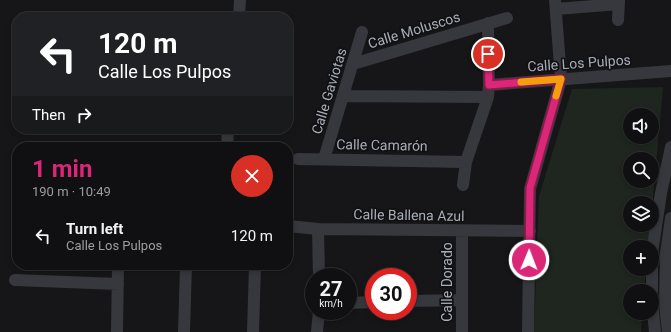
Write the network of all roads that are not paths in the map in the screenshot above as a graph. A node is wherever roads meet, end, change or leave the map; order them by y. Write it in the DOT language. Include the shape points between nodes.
graph roads {
  1 [pos="240,0"];
  2 [pos="619,2"];
  3 [pos="555,4"];
  4 [pos="239,12"];
  5 [pos="507,18"];
  6 [pos="618,20"];
  7 [pos="488,23"];
  8 [pos="362,32"];
  9 [pos="353,64"];
  10 [pos="671,71"];
  11 [pos="561,79"];
  12 [pos="489,85"];
  13 [pos="343,96"];
  14 [pos="488,97"];
  15 [pos="671,149"];
  16 [pos="298,158"];
  17 [pos="324,159"];
  18 [pos="466,162"];
  19 [pos="463,185"];
  20 [pos="671,218"];
  21 [pos="293,226"];
  22 [pos="318,229"];
  23 [pos="462,231"];
  24 [pos="530,231"];
  25 [pos="654,240"];
  26 [pos="319,268"];
  27 [pos="118,270"];
  28 [pos="186,270"];
  29 [pos="255,270"];
  30 [pos="16,280"];
  31 [pos="118,284"];
  32 [pos="462,300"];
  33 [pos="417,301"];
  34 [pos="318,320"];
  35 [pos="654,320"];
  36 [pos="117,332"];
  37 [pos="184,332"];
  38 [pos="253,332"];
  39 [pos="317,332"];
  40 [pos="462,332"];
  41 [pos="528,332"];
  42 [pos="655,332"];
  43 [pos="668,332"];
  1 -- 4 [label="street"];
  2 -- 3 [label="street"];
  2 -- 6 [label="street"];
  3 -- 11 [label="street"];
  5 -- 7 [label="street, Calle Moluscos"];
  7 -- 9 [label="street, Calle Moluscos"];
  7 -- 12 [label="street"];
  8 -- 9 [label="street, Calle Gaviotas"];
  9 -- 13 [label="street, Calle Gaviotas"];
  10 -- 11 [label="street, Calle Los Pulpos"];
  11 -- 12 [label="street, Calle Los Pulpos"];
  11 -- 24 [label="street" via="530,188"];
  12 -- 14 [label="street"];
  13 -- 14 [label="street"];
  13 -- 17 [label="street, Calle Gaviotas"];
  14 -- 18 [label="street"];
  15 -- 25 [label="street"];
  16 -- 17 [label="street, Calle Camarón"];
  17 -- 18 [label="street, Calle Camarón"];
  18 -- 19 [label="street"];
  20 -- 43 [label="street" via="666,253 665,305"];
  21 -- 22 [label="street, Calle Ballena Azul"];
  22 -- 23 [label="street, Calle Ballena Azul"];
  22 -- 26 [label="street"];
  23 -- 24 [label="street, Calle Ballena Azul"];
  23 -- 32 [label="street, Calle Dorado"];
  24 -- 41 [label="street"];
  27 -- 31 [label="street"];
  28 -- 37 [label="street"];
  29 -- 38 [label="street"];
  30 -- 31 [label="street"];
  31 -- 36 [label="street"];
  32 -- 33 [label="street"];
  32 -- 40 [label="street, Calle Dorado"];
  34 -- 39 [label="street"];
  35 -- 42 [label="street"];
}
